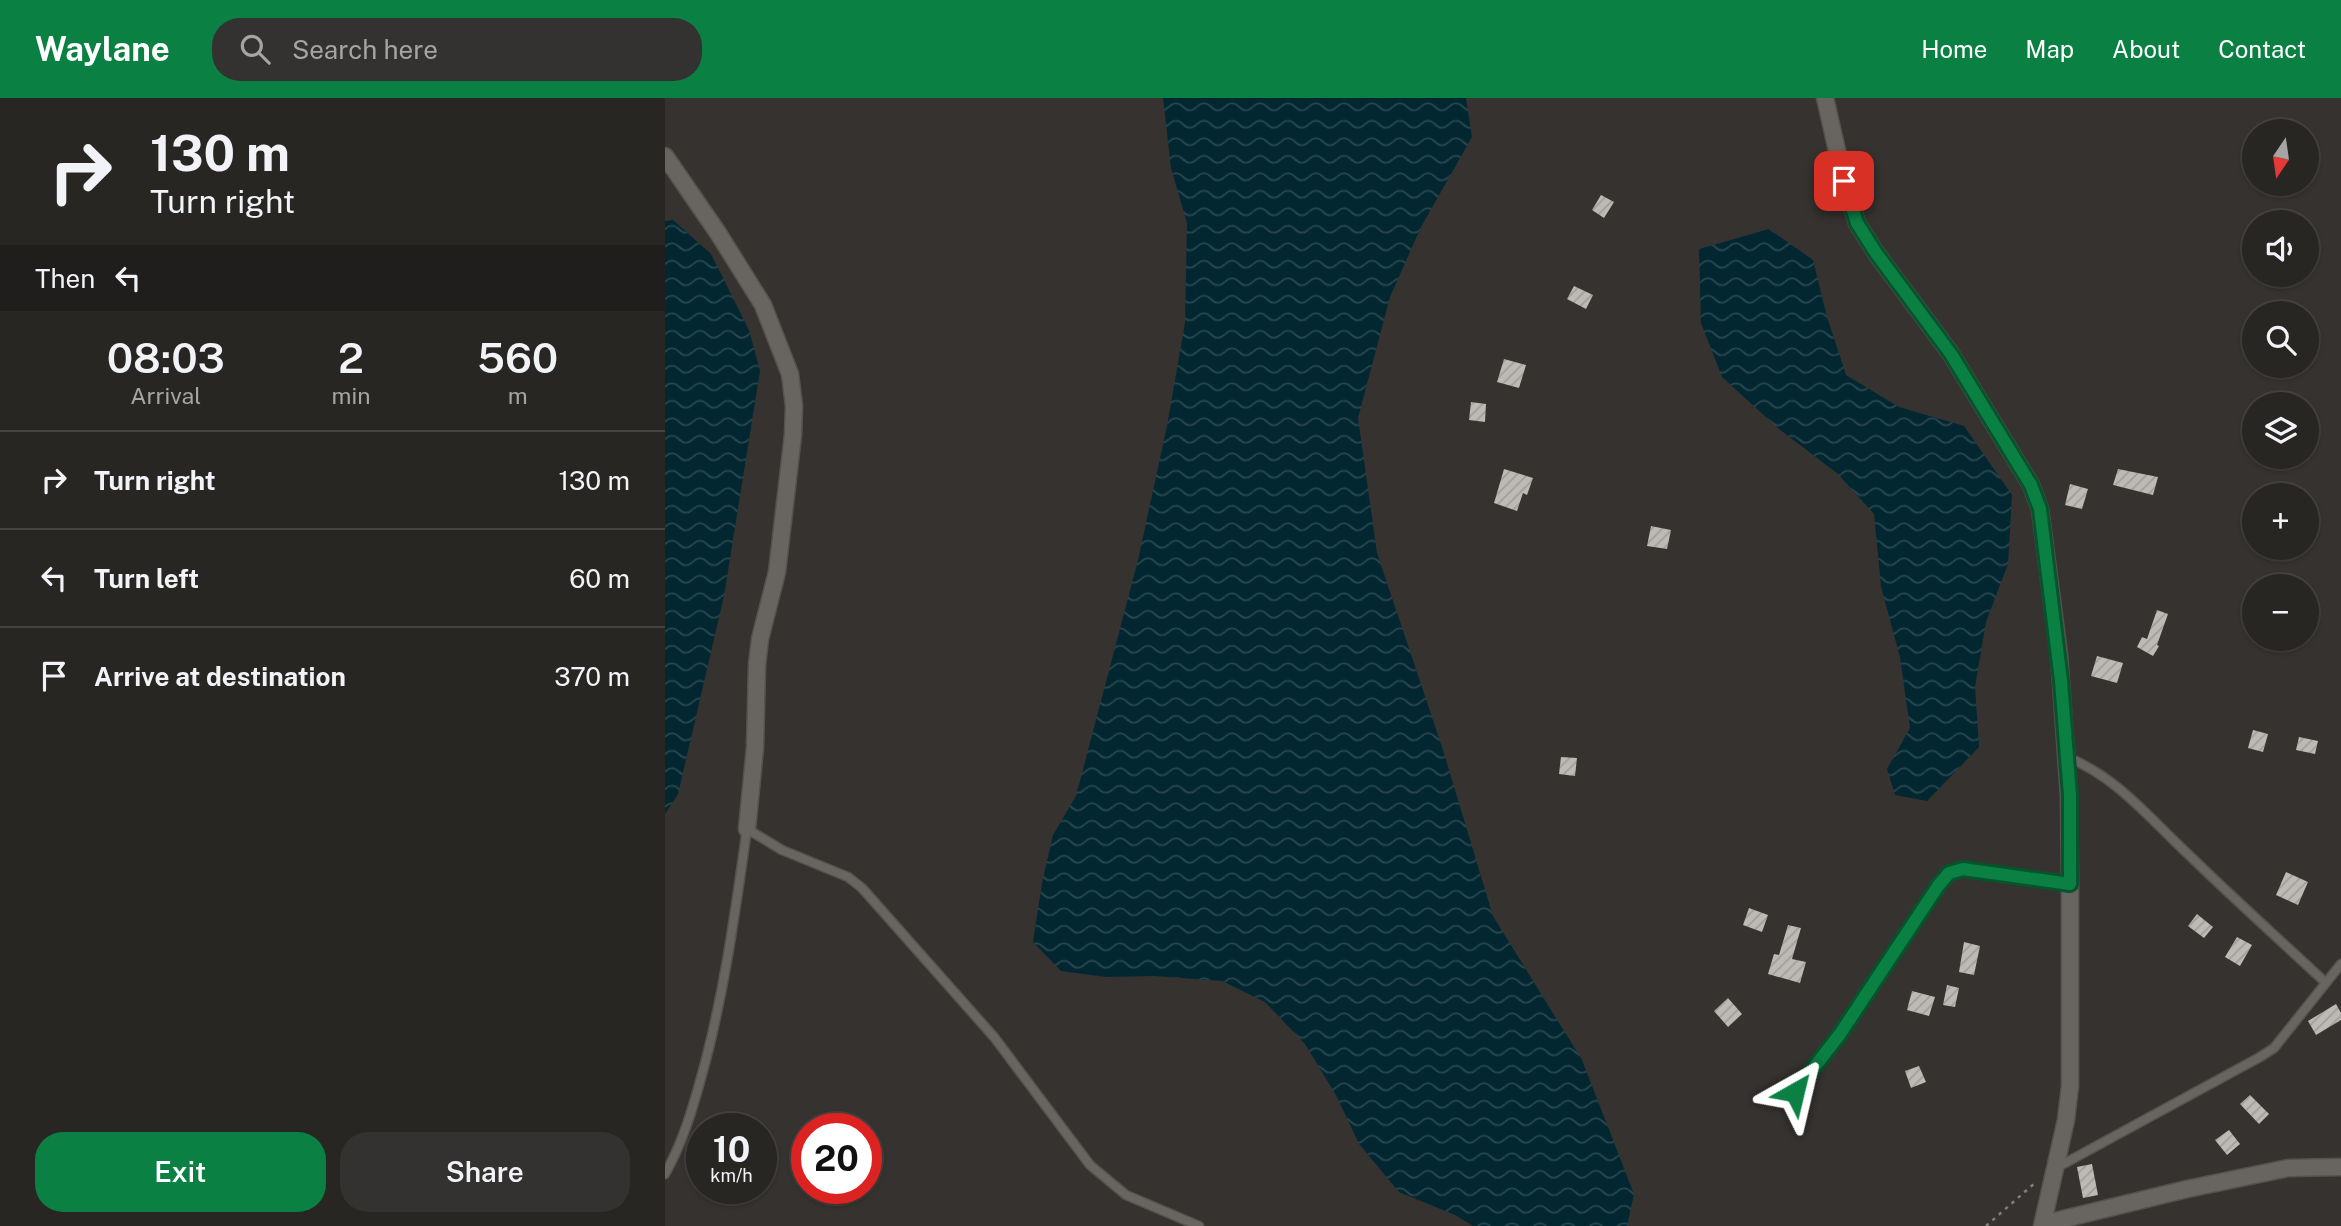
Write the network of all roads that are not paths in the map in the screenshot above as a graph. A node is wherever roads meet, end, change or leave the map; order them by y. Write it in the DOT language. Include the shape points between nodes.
graph roads {
  1 [pos="1825,98"];
  2 [pos="665,156"];
  3 [pos="2067,757"];
  4 [pos="747,829"];
  5 [pos="2070,884"];
  6 [pos="2341,964"];
  7 [pos="2326,983"];
  8 [pos="1795,1092"];
  9 [pos="2341,1167"];
  10 [pos="2056,1168"];
  11 [pos="665,1174"];
  12 [pos="2043,1225"];
  13 [pos="1199,1226"];
  1 -- 3 [label="street" via="1857,223 1951,354 2031,485 2040,509"];
  2 -- 4 [label="street" via="763,305 790,374 793,435 777,572 760,639"];
  3 -- 5 [label="street"];
  3 -- 7 [label="lane" via="2097,771 2137,804"];
  4 -- 11 [label="lane" via="730,952 711,1044 682,1138"];
  4 -- 13 [label="lane" via="862,888 994,1037 1090,1165 1126,1195"];
  5 -- 8 [label="lane" via="1963,869 1949,873"];
  5 -- 10 [label="street" via="2070,1086"];
  6 -- 7 [label="lane"];
  7 -- 10 [label="lane" via="2285,1036 2260,1057"];
  9 -- 12 [label="street" via="2288,1168"];
  10 -- 12 [label="street"];
}
